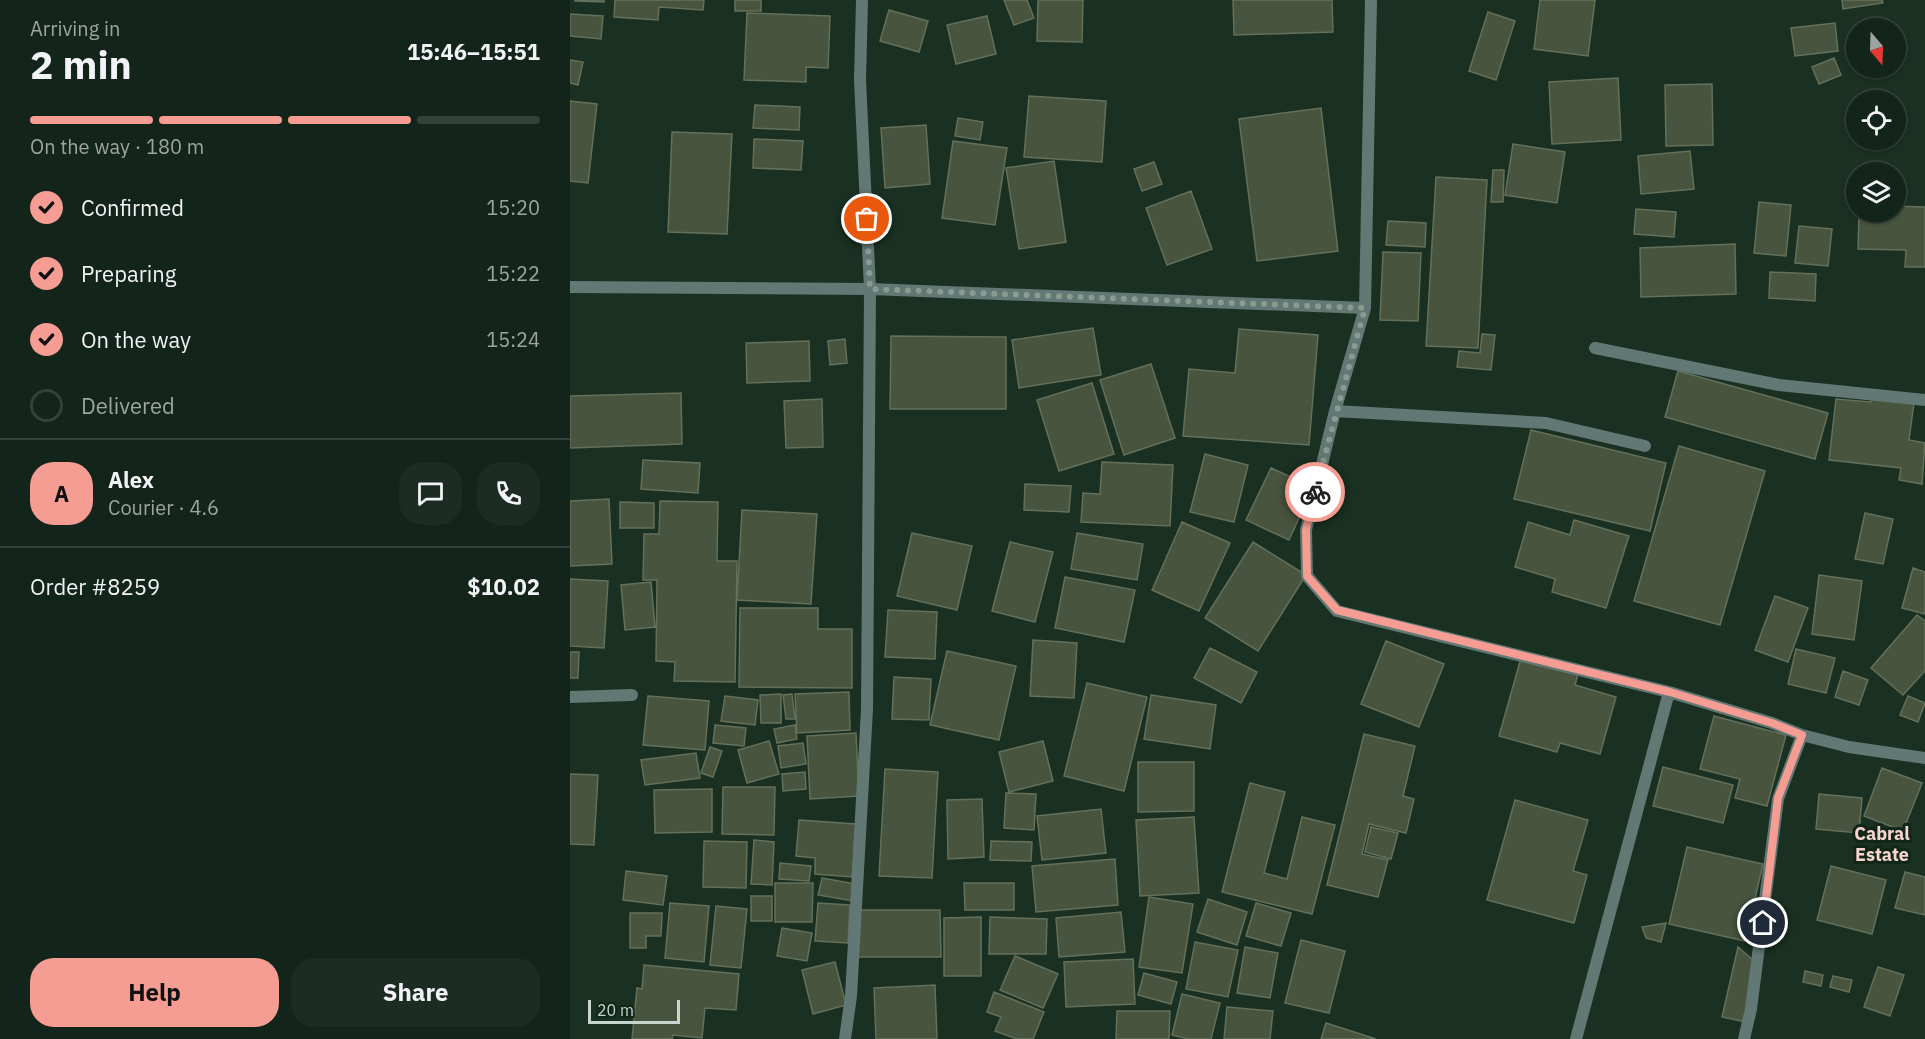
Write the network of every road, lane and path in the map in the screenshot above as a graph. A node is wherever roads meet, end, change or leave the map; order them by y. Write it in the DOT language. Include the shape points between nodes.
graph roads {
  1 [pos="862,0"];
  2 [pos="1371,0"];
  3 [pos="570,287"];
  4 [pos="870,289"];
  5 [pos="1365,308"];
  6 [pos="1595,348"];
  7 [pos="1925,399"];
  8 [pos="1335,411"];
  9 [pos="1645,446"];
  10 [pos="1670,692"];
  11 [pos="632,695"];
  12 [pos="570,698"];
  13 [pos="1802,735"];
  14 [pos="1925,758"];
  15 [pos="845,1039"];
  16 [pos="1576,1039"];
  17 [pos="1744,1039"];
  1 -- 4 [label="street" via="860,80"];
  2 -- 5 [label="street"];
  3 -- 4 [label="street"];
  4 -- 5 [label="street"];
  4 -- 15 [label="street" via="867,709 851,996"];
  5 -- 8 [label="street"];
  6 -- 7 [label="street" via="1779,385"];
  8 -- 9 [label="street" via="1545,423"];
  8 -- 10 [label="street" via="1306,530 1307,576 1337,610"];
  10 -- 13 [label="street"];
  10 -- 16 [label="street"];
  11 -- 12 [label="street"];
  13 -- 14 [label="street" via="1849,747"];
  13 -- 17 [label="street" via="1778,798"];
}
